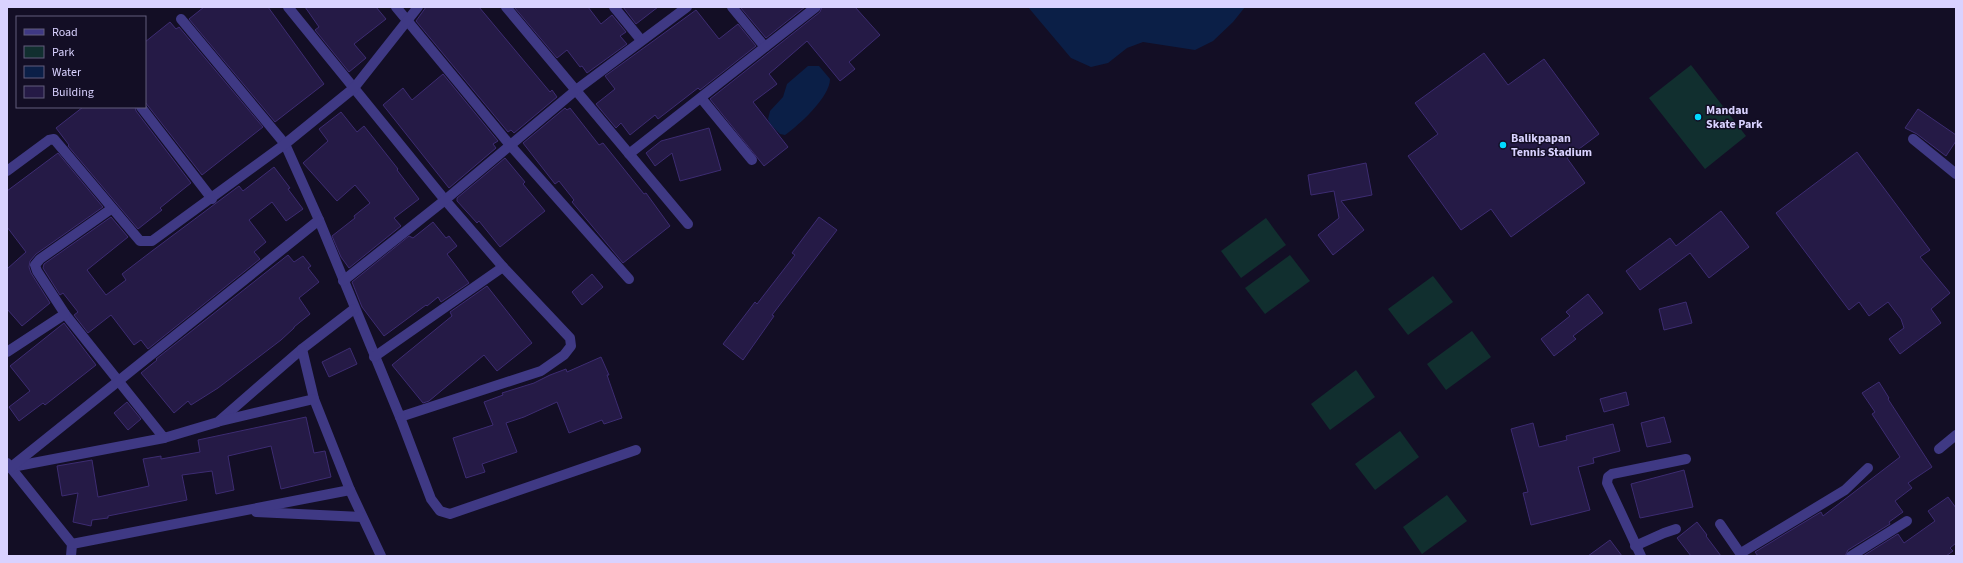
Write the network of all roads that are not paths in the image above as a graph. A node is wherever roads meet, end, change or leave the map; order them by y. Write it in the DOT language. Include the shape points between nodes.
graph roads {
  1 [pos="288,7"];
  2 [pos="396,7"];
  3 [pos="418,7"];
  4 [pos="506,7"];
  5 [pos="614,7"];
  6 [pos="687,7"];
  7 [pos="732,7"];
  8 [pos="816,7"];
  9 [pos="181,19"];
  10 [pos="408,22"];
  11 [pos="641,40"];
  12 [pos="765,47"];
  13 [pos="354,88"];
  14 [pos="576,90"];
  15 [pos="701,98"];
  16 [pos="141,108"];
  17 [pos="1913,140"];
  18 [pos="285,144"];
  19 [pos="510,145"];
  20 [pos="628,154"];
  21 [pos="752,160"];
  22 [pos="7,171"];
  23 [pos="1956,174"];
  24 [pos="212,199"];
  25 [pos="445,200"];
  26 [pos="111,209"];
  27 [pos="319,220"];
  28 [pos="688,224"];
  29 [pos="503,267"];
  30 [pos="629,279"];
  31 [pos="343,281"];
  32 [pos="354,309"];
  33 [pos="65,314"];
  34 [pos="302,349"];
  35 [pos="7,352"];
  36 [pos="374,357"];
  37 [pos="119,380"];
  38 [pos="314,399"];
  39 [pos="400,418"];
  40 [pos="218,422"];
  41 [pos="1956,436"];
  42 [pos="164,438"];
  43 [pos="1939,448"];
  44 [pos="636,450"];
  45 [pos="1686,459"];
  46 [pos="9,465"];
  47 [pos="1868,468"];
  48 [pos="350,490"];
  49 [pos="238,512"];
  50 [pos="362,517"];
  51 [pos="1907,521"];
  52 [pos="1720,524"];
  53 [pos="1676,529"];
  54 [pos="72,544"];
  55 [pos="1635,546"];
  56 [pos="1741,555"];
  57 [pos="71,556"];
  58 [pos="381,556"];
  59 [pos="1641,556"];
  60 [pos="1851,556"];
  1 -- 13 [label="street"];
  2 -- 10 [label="street"];
  3 -- 10 [label="street"];
  4 -- 14 [label="street"];
  5 -- 11 [label="street"];
  6 -- 11 [label="street"];
  7 -- 12 [label="street"];
  8 -- 12 [label="street"];
  9 -- 18 [label="street"];
  10 -- 13 [label="street"];
  10 -- 19 [label="street"];
  11 -- 14 [label="street"];
  12 -- 15 [label="street"];
  13 -- 18 [label="street"];
  13 -- 25 [label="street"];
  14 -- 19 [label="street"];
  14 -- 20 [label="street"];
  15 -- 20 [label="street"];
  15 -- 21 [label="street"];
  16 -- 24 [label="street"];
  17 -- 23 [label="street"];
  18 -- 24 [label="street"];
  18 -- 27 [label="street"];
  19 -- 25 [label="street"];
  19 -- 30 [label="street"];
  20 -- 28 [label="street"];
  22 -- 26 [label="street" via="54,139"];
  24 -- 26 [label="street" via="152,242 140,241"];
  25 -- 29 [label="street"];
  25 -- 31 [label="street"];
  26 -- 33 [label="street" via="40,258 35,265"];
  27 -- 31 [label="street"];
  27 -- 37 [label="street"];
  29 -- 36 [label="street"];
  29 -- 39 [label="street" via="570,338 571,346 564,355 541,370"];
  31 -- 32 [label="street"];
  32 -- 34 [label="street"];
  32 -- 36 [label="street"];
  33 -- 35 [label="street"];
  33 -- 37 [label="street"];
  34 -- 38 [label="street"];
  34 -- 40 [label="street"];
  36 -- 39 [label="street"];
  37 -- 42 [label="street"];
  37 -- 46 [label="street"];
  38 -- 40 [label="street"];
  38 -- 48 [label="street"];
  39 -- 44 [label="street" via="431,499 440,511 450,514"];
  40 -- 42 [label="street"];
  41 -- 43 [label="street"];
  42 -- 46 [label="street"];
  45 -- 55 [label="street" via="1612,474 1608,477 1607,483"];
  46 -- 54 [label="street"];
  47 -- 56 [label="street" via="1845,490"];
  48 -- 49 [label="street"];
  48 -- 50 [label="street"];
  49 -- 50 [label="street"];
  49 -- 54 [label="street"];
  50 -- 58 [label="street"];
  51 -- 60 [label="street"];
  52 -- 56 [label="street"];
  53 -- 55 [label="street"];
  54 -- 57 [label="street"];
  55 -- 59 [label="street"];
}
